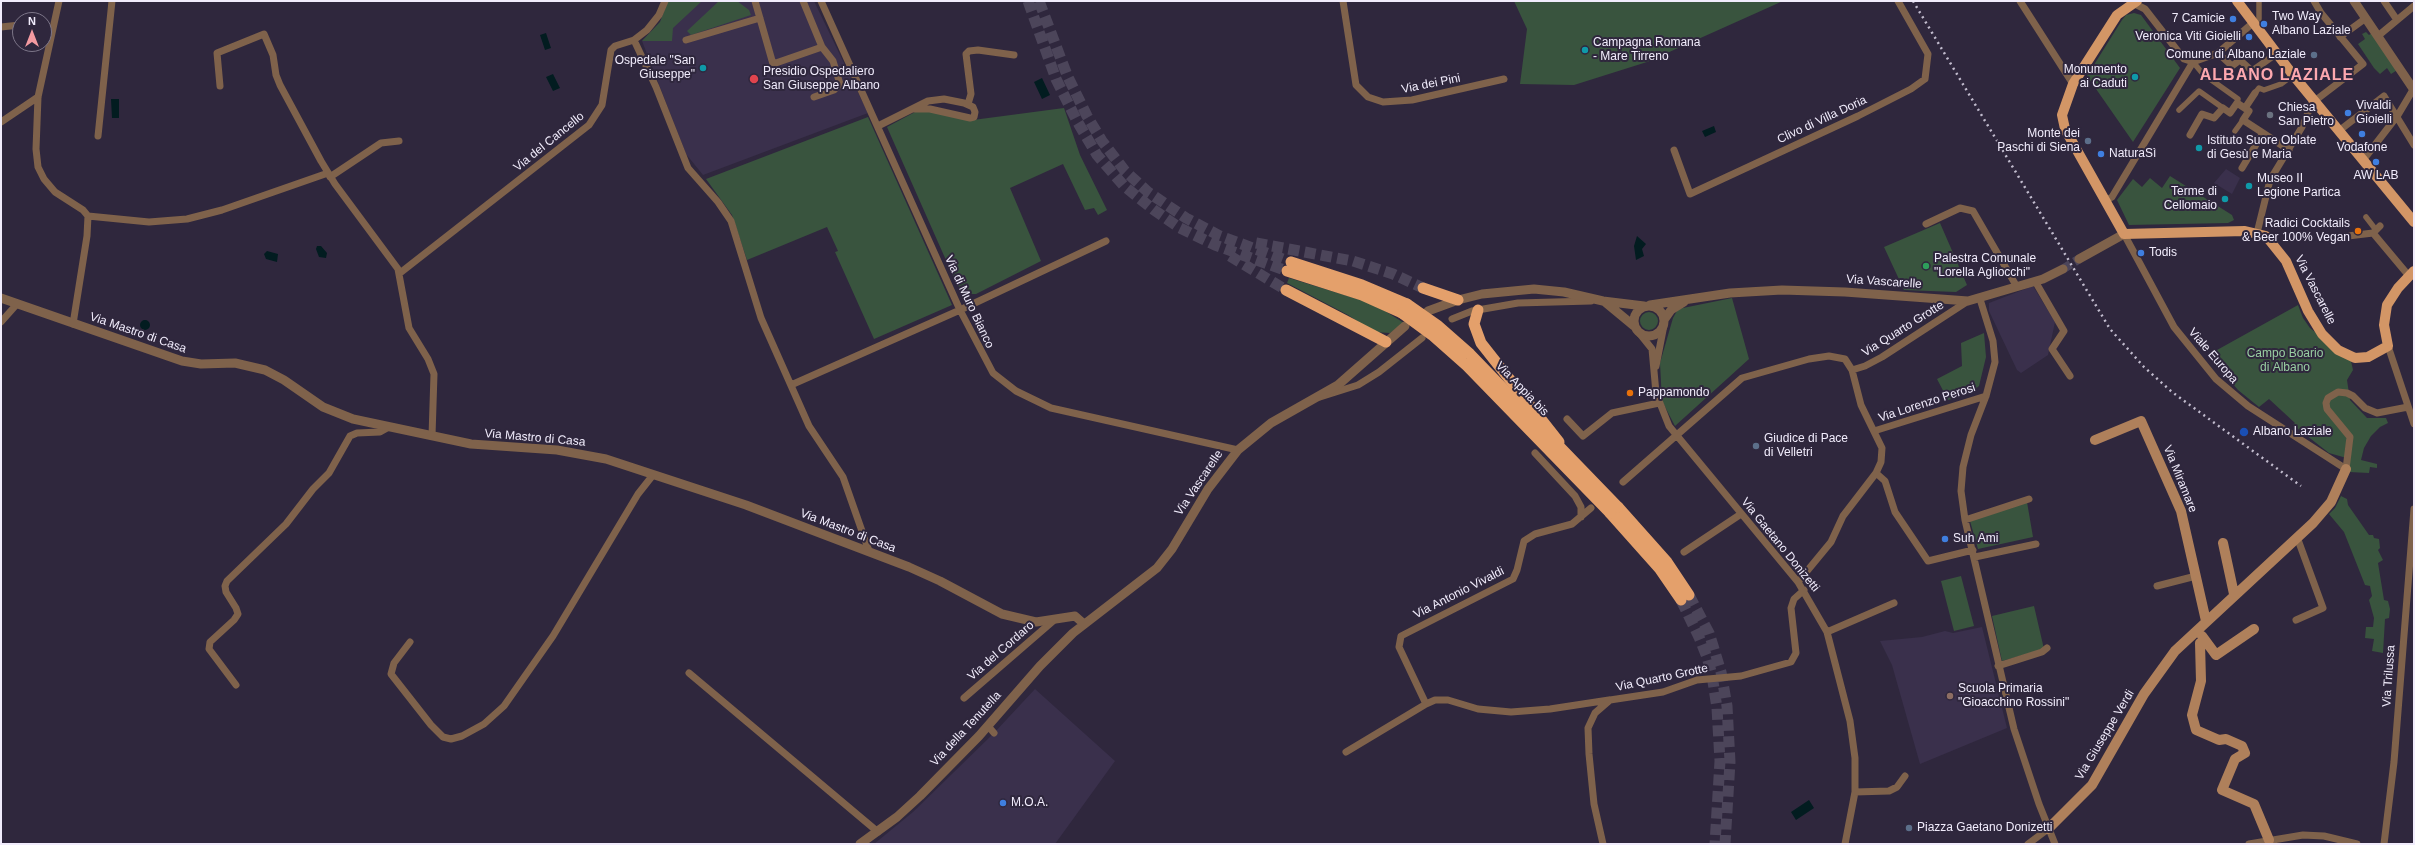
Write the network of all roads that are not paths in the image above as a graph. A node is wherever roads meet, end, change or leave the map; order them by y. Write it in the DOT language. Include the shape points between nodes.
graph roads {
  1 [pos="59,1"];
  2 [pos="112,1"];
  3 [pos="665,1"];
  4 [pos="755,1"];
  5 [pos="803,1"];
  6 [pos="822,1"];
  7 [pos="1343,1"];
  8 [pos="1898,1"];
  9 [pos="2020,1"];
  10 [pos="2237,1"];
  11 [pos="2259,1"];
  12 [pos="2314,1"];
  13 [pos="2354,1"];
  14 [pos="2384,1"];
  15 [pos="2136,3"];
  16 [pos="2414,6"];
  17 [pos="760,18"];
  18 [pos="2366,18"];
  19 [pos="2256,20"];
  20 [pos="2397,20"];
  21 [pos="12,26"];
  22 [pos="1,27"];
  23 [pos="52,30"];
  24 [pos="2378,36"];
  25 [pos="2340,37"];
  26 [pos="634,40"];
  27 [pos="686,40"];
  28 [pos="822,47"];
  29 [pos="47,52"];
  30 [pos="2218,53"];
  31 [pos="2276,54"];
  32 [pos="1014,55"];
  33 [pos="2193,62"];
  34 [pos="2293,75"];
  35 [pos="1504,79"];
  36 [pos="2073,84"];
  37 [pos="220,86"];
  38 [pos="2414,89"];
  39 [pos="2255,93"];
  40 [pos="38,97"];
  41 [pos="814,97"];
  42 [pos="2316,102"];
  43 [pos="2237,103"];
  44 [pos="968,104"];
  45 [pos="2223,108"];
  46 [pos="2245,108"];
  47 [pos="913,109"];
  48 [pos="2179,110"];
  49 [pos="2398,115"];
  50 [pos="2243,120"];
  51 [pos="1,122"];
  52 [pos="878,126"];
  53 [pos="2340,130"];
  54 [pos="2236,131"];
  55 [pos="2263,133"];
  56 [pos="2190,134"];
  57 [pos="98,136"];
  58 [pos="400,141"];
  59 [pos="2414,145"];
  60 [pos="1674,150"];
  61 [pos="2289,150"];
  62 [pos="2364,159"];
  63 [pos="2242,168"];
  64 [pos="329,175"];
  65 [pos="2105,201"];
  66 [pos="88,216"];
  67 [pos="2366,217"];
  68 [pos="2414,222"];
  69 [pos="1926,224"];
  70 [pos="2376,230"];
  71 [pos="2257,232"];
  72 [pos="2124,234"];
  73 [pos="2348,236"];
  74 [pos="1106,241"];
  75 [pos="2079,259"];
  76 [pos="1289,267"];
  77 [pos="2063,269"];
  78 [pos="400,273"];
  79 [pos="2411,274"];
  80 [pos="2036,282"];
  81 [pos="1423,288"];
  82 [pos="2017,288"];
  83 [pos="1286,290"];
  84 [pos="1,298"];
  85 [pos="1697,298"];
  86 [pos="1980,299"];
  87 [pos="1458,300"];
  88 [pos="1604,301"];
  89 [pos="1968,301"];
  90 [pos="18,304"];
  91 [pos="1647,306"];
  92 [pos="1405,309"];
  93 [pos="960,310"];
  94 [pos="1478,310"];
  95 [pos="1428,311"];
  96 [pos="1452,319"];
  97 [pos="1,322"];
  98 [pos="1664,323"];
  99 [pos="74,324"];
  100 [pos="1405,326"];
  101 [pos="1634,326"];
  102 [pos="1640,334"];
  103 [pos="1422,338"];
  104 [pos="1386,342"];
  105 [pos="2388,346"];
  106 [pos="1852,370"];
  107 [pos="1655,372"];
  108 [pos="2070,376"];
  109 [pos="791,385"];
  110 [pos="1986,396"];
  111 [pos="1318,398"];
  112 [pos="1659,403"];
  113 [pos="2408,407"];
  114 [pos="1567,419"];
  115 [pos="2414,424"];
  116 [pos="389,427"];
  117 [pos="1874,431"];
  118 [pos="432,436"];
  119 [pos="1676,436"];
  120 [pos="2095,440"];
  121 [pos="1238,450"];
  122 [pos="1535,453"];
  123 [pos="1572,460"];
  124 [pos="2346,469"];
  125 [pos="1876,473"];
  126 [pos="653,474"];
  127 [pos="1623,482"];
  128 [pos="2029,499"];
  129 [pos="1591,508"];
  130 [pos="2414,509"];
  131 [pos="1614,510"];
  132 [pos="1741,514"];
  133 [pos="1581,516"];
  134 [pos="1965,520"];
  135 [pos="2297,537"];
  136 [pos="2223,542"];
  137 [pos="2036,544"];
  138 [pos="869,551"];
  139 [pos="1684,552"];
  140 [pos="1974,553"];
  141 [pos="2196,576"];
  142 [pos="1798,582"];
  143 [pos="2157,586"];
  144 [pos="1804,590"];
  145 [pos="2234,594"];
  146 [pos="1685,597"];
  147 [pos="1894,603"];
  148 [pos="2296,620"];
  149 [pos="1053,621"];
  150 [pos="2206,621"];
  151 [pos="1084,624"];
  152 [pos="2254,629"];
  153 [pos="1828,632"];
  154 [pos="2199,637"];
  155 [pos="410,642"];
  156 [pos="2047,648"];
  157 [pos="1998,666"];
  158 [pos="688,673"];
  159 [pos="236,686"];
  160 [pos="964,698"];
  161 [pos="1610,700"];
  162 [pos="1426,704"];
  163 [pos="1346,752"];
  164 [pos="1905,776"];
  165 [pos="1855,792"];
  166 [pos="2048,829"];
  167 [pos="878,832"];
  168 [pos="2269,840"];
  169 [pos="860,844"];
  170 [pos="1603,844"];
  171 [pos="1845,844"];
  172 [pos="2028,844"];
  173 [pos="2055,844"];
  174 [pos="2249,844"];
  175 [pos="2357,844"];
  176 [pos="2384,844"];
  1 -- 23 [label="street"];
  2 -- 57 [label="street"];
  3 -- 26 [label="street, Via del Cancello" via="654,23"];
  4 -- 17 [label="street"];
  5 -- 28 [label="street"];
  6 -- 52 [label="street, Via di Muro Bianco"];
  7 -- 35 [label="street, Via dei Pini" via="1356,85 1368,97 1383,102 1412,100"];
  8 -- 60 [label="street, Clivo di Villa Doria" via="1928,54 1925,79 1911,89 1690,194"];
  9 -- 36 [label="street"];
  10 -- 19 [label="main road"];
  11 -- 19 [label="street"];
  12 -- 25 [label="street"];
  13 -- 18 [label="street"];
  14 -- 20 [label="street"];
  15 -- 33 [label="street" via="2145,9 2184,60"];
  15 -- 36 [label="main road" via="2117,15"];
  16 -- 20 [label="street"];
  17 -- 27 [label="street"];
  17 -- 28 [label="street" via="774,64"];
  18 -- 24 [label="street"];
  18 -- 25 [label="street"];
  19 -- 30 [label="street"];
  19 -- 31 [label="main road"];
  20 -- 24 [label="street"];
  21 -- 22 [label="street"];
  24 -- 38 [label="street"];
  25 -- 42 [label="street" via="2364,64"];
  26 -- 78 [label="street, Via del Cancello" via="615,46 611,50 602,105 589,125"];
  26 -- 109 [label="street" via="656,87 688,168 731,221 756,306"];
  28 -- 41 [label="street" via="833,61 840,82 837,88"];
  29 -- 40 [label="street"];
  30 -- 31 [label="street" via="2232,66 2240,60 2252,71"];
  30 -- 33 [label="street"];
  31 -- 34 [label="main road"];
  32 -- 44 [label="street" via="968,51"];
  33 -- 43 [label="street" via="2203,74 2238,99"];
  33 -- 65 [label="street" via="2112,197"];
  34 -- 39 [label="street" via="2281,84 2264,90 2259,88"];
  34 -- 42 [label="main road"];
  36 -- 65 [label="main road" via="2062,115 2065,129"];
  37 -- 64 [label="street" via="217,53 264,34 273,55 280,85"];
  38 -- 49 [label="street"];
  39 -- 46 [label="street"];
  40 -- 51 [label="street"];
  40 -- 66 [label="street" via="36,149 40,174 55,192"];
  42 -- 53 [label="main road"];
  42 -- 61 [label="street" via="2307,112"];
  43 -- 45 [label="street" via="2230,113"];
  43 -- 46 [label="street"];
  44 -- 47 [label="street" via="944,99 928,101"];
  44 -- 47 [label="street" via="973,107 974,117 930,109"];
  45 -- 48 [label="street" via="2199,91"];
  45 -- 56 [label="street" via="2214,118 2202,114"];
  46 -- 50 [label="street" via="2249,111"];
  47 -- 52 [label="street"];
  49 -- 53 [label="street" via="2384,96"];
  49 -- 59 [label="street"];
  49 -- 62 [label="street"];
  50 -- 54 [label="street"];
  50 -- 55 [label="street"];
  52 -- 93 [label="street, Via di Muro Bianco"];
  53 -- 62 [label="main road"];
  55 -- 61 [label="street"];
  55 -- 63 [label="street"];
  58 -- 64 [label="street" via="381,143"];
  61 -- 71 [label="street" via="2270,180"];
  62 -- 68 [label="main road"];
  64 -- 66 [label="street" via="187,219 144,221"];
  64 -- 78 [label="street"];
  65 -- 72 [label="main road"];
  66 -- 99 [label="street" via="88,236"];
  67 -- 70 [label="street"];
  69 -- 82 [label="street" via="1960,208 1973,211"];
  70 -- 73 [label="street"];
  70 -- 79 [label="street"];
  71 -- 72 [label="main road"];
  71 -- 105 [label="main road, Via Vascarelle" via="2266,236 2286,261 2314,323 2334,347 2346,355 2360,358"];
  72 -- 75 [label="street"];
  72 -- 124 [label="street, Viale Europa" via="2174,327 2216,379 2248,406"];
  74 -- 93 [label="street"];
  76 -- 92 [label="highway, Via Appia bis"];
  77 -- 80 [label="street, Via Vascarelle"];
  78 -- 118 [label="street" via="409,328 434,374"];
  79 -- 105 [label="main road" via="2395,293 2387,308 2384,330"];
  80 -- 82 [label="street, Via Vascarelle"];
  80 -- 108 [label="street" via="2064,331 2052,350"];
  81 -- 87 [label="highway"];
  82 -- 86 [label="street, Via Vascarelle"];
  83 -- 104 [label="highway"];
  84 -- 90 [label="street, Via Mastro di Casa"];
  85 -- 89 [label="street, Via Vascarelle" via="1740,292 1793,290"];
  85 -- 91 [label="street, Via Vascarelle"];
  85 -- 98 [label="street, Via Vascarelle" via="1673,308"];
  86 -- 89 [label="street, Via Vascarelle"];
  86 -- 110 [label="street" via="1995,353"];
  87 -- 88 [label="street, Via Vascarelle" via="1498,292 1534,289 1564,292"];
  87 -- 95 [label="street, Via Vascarelle"];
  88 -- 91 [label="street, Via Vascarelle"];
  88 -- 94 [label="street" via="1536,301"];
  88 -- 101 [label="street, Via Vascarelle"];
  89 -- 106 [label="street, Via Quarto Grotte" via="1882,357"];
  90 -- 97 [label="street"];
  90 -- 99 [label="street, Via Mastro di Casa"];
  91 -- 98 [label="street" via="1658,308"];
  91 -- 101 [label="street" via="1636,312"];
  92 -- 123 [label="highway, Via Appia bis, bridge" via="1437,325 1470,354"];
  92 -- 131 [label="highway, Via Appia bis, bridge"];
  93 -- 109 [label="street"];
  93 -- 121 [label="street, Via di Muro Bianco" via="993,373 1007,386 1031,399 1058,409"];
  94 -- 96 [label="street"];
  94 -- 123 [label="highway, bridge" via="1475,320 1476,334 1481,343 1541,416"];
  98 -- 102 [label="street" via="1654,335"];
  98 -- 107 [label="street, Via Gaetano Donizetti"];
  99 -- 116 [label="street, Via Mastro di Casa" via="182,361 201,364 238,363 265,370 329,410 353,419"];
  100 -- 104 [label="street, Via Vascarelle"];
  101 -- 102 [label="street"];
  102 -- 107 [label="street, Via Gaetano Donizetti" via="1651,346"];
  103 -- 111 [label="street" via="1363,382 1345,391"];
  104 -- 111 [label="street, Via Vascarelle" via="1338,385"];
  105 -- 113 [label="street"];
  106 -- 117 [label="street, Via Quarto Grotte" via="1859,401"];
  106 -- 119 [label="street" via="1845,359 1829,356 1799,361 1746,376 1733,384"];
  107 -- 112 [label="street, Via Gaetano Donizetti"];
  109 -- 138 [label="street" via="810,426 844,477"];
  110 -- 117 [label="street, Via Lorenzo Perosi"];
  110 -- 134 [label="street" via="1971,435 1963,467 1960,491"];
  111 -- 121 [label="street, Via Vascarelle" via="1270,423"];
  112 -- 114 [label="street" via="1612,413 1583,436"];
  112 -- 119 [label="street, Via Gaetano Donizetti" via="1666,421"];
  113 -- 115 [label="street"];
  113 -- 124 [label="street" via="2377,412 2365,408 2347,393 2338,392 2328,398 2327,409 2350,437"];
  116 -- 118 [label="street, Via Mastro di Casa"];
  116 -- 159 [label="street" via="380,432 357,433 350,436 329,473 286,524 227,581 226,592 238,614 210,642 209,649"];
  117 -- 125 [label="street, Via Quarto Grotte" via="1882,451"];
  118 -- 126 [label="street, Via Mastro di Casa" via="478,445 572,452 606,459"];
  119 -- 127 [label="street"];
  119 -- 132 [label="street, Via Gaetano Donizetti"];
  120 -- 141 [label="main road, Via Miramare" via="2141,421 2181,511"];
  121 -- 151 [label="street, Via Vascarelle" via="1208,489 1172,549 1157,568"];
  122 -- 133 [label="street" via="1575,496 1581,507"];
  123 -- 131 [label="highway, Via Appia bis, bridge"];
  124 -- 135 [label="main road, Via Giuseppe Verdi" via="2331,502"];
  125 -- 140 [label="street" via="1885,481 1896,512 1928,561"];
  125 -- 142 [label="street, Via Quarto Grotte" via="1843,516 1827,548"];
  126 -- 138 [label="street, Via Mastro di Casa" via="746,505"];
  126 -- 155 [label="street" via="638,494 553,636 504,706 484,724 451,739 443,737 430,725 391,674 394,663"];
  128 -- 134 [label="street"];
  129 -- 133 [label="street, Via Antonio Vivaldi"];
  130 -- 176 [label="street, Via Trilussa" via="2394,762"];
  131 -- 146 [label="highway, Via Appia bis"];
  132 -- 139 [label="street"];
  132 -- 142 [label="street, Via Gaetano Donizetti"];
  133 -- 162 [label="street, Via Antonio Vivaldi" via="1569,526 1538,533 1524,541 1513,579 1401,636 1399,647"];
  134 -- 140 [label="street"];
  135 -- 145 [label="main road, Via Giuseppe Verdi"];
  135 -- 148 [label="street" via="2323,608"];
  136 -- 145 [label="main road"];
  137 -- 140 [label="street"];
  138 -- 149 [label="street, Via Mastro di Casa" via="935,578 1002,614 1028,621"];
  140 -- 157 [label="street"];
  141 -- 143 [label="street"];
  141 -- 150 [label="main road, Via Miramare"];
  142 -- 144 [label="street, Via Gaetano Donizetti"];
  144 -- 153 [label="street, Via Gaetano Donizetti"];
  144 -- 161 [label="street, Via Quarto Grotte" via="1794,599 1791,608 1796,654 1791,662 1741,676 1697,680 1663,692"];
  145 -- 150 [label="main road, Via Giuseppe Verdi"];
  147 -- 153 [label="street"];
  149 -- 151 [label="street, Via Mastro di Casa" via="1075,616"];
  149 -- 160 [label="street, Via del Cordaro"];
  150 -- 154 [label="main road, Via Giuseppe Verdi"];
  151 -- 167 [label="street, Via della Tenutella" via="1040,666 991,730"];
  152 -- 154 [label="main road" via="2216,655"];
  153 -- 165 [label="street, Via Gaetano Donizetti" via="1850,721 1855,758"];
  154 -- 166 [label="main road, Via Giuseppe Verdi" via="2175,651 2144,694 2092,785"];
  154 -- 168 [label="main road" via="2202,681 2192,716 2196,730 2242,746 2245,753 2235,759 2222,790 2254,804"];
  156 -- 157 [label="street" via="2042,652"];
  157 -- 166 [label="street" via="2014,729"];
  158 -- 167 [label="street"];
  161 -- 162 [label="street" via="1517,712 1478,709 1442,700"];
  161 -- 170 [label="street, Via Quarto Grotte" via="1595,713 1588,728 1592,793"];
  162 -- 163 [label="street"];
  164 -- 165 [label="street" via="1897,787 1889,790"];
  165 -- 171 [label="street, Via Gaetano Donizetti"];
  166 -- 172 [label="street, Via Giuseppe Verdi"];
  166 -- 173 [label="street"];
  167 -- 169 [label="street, Via della Tenutella"];
  168 -- 174 [label="street"];
  168 -- 175 [label="street" via="2314,835"];
}
